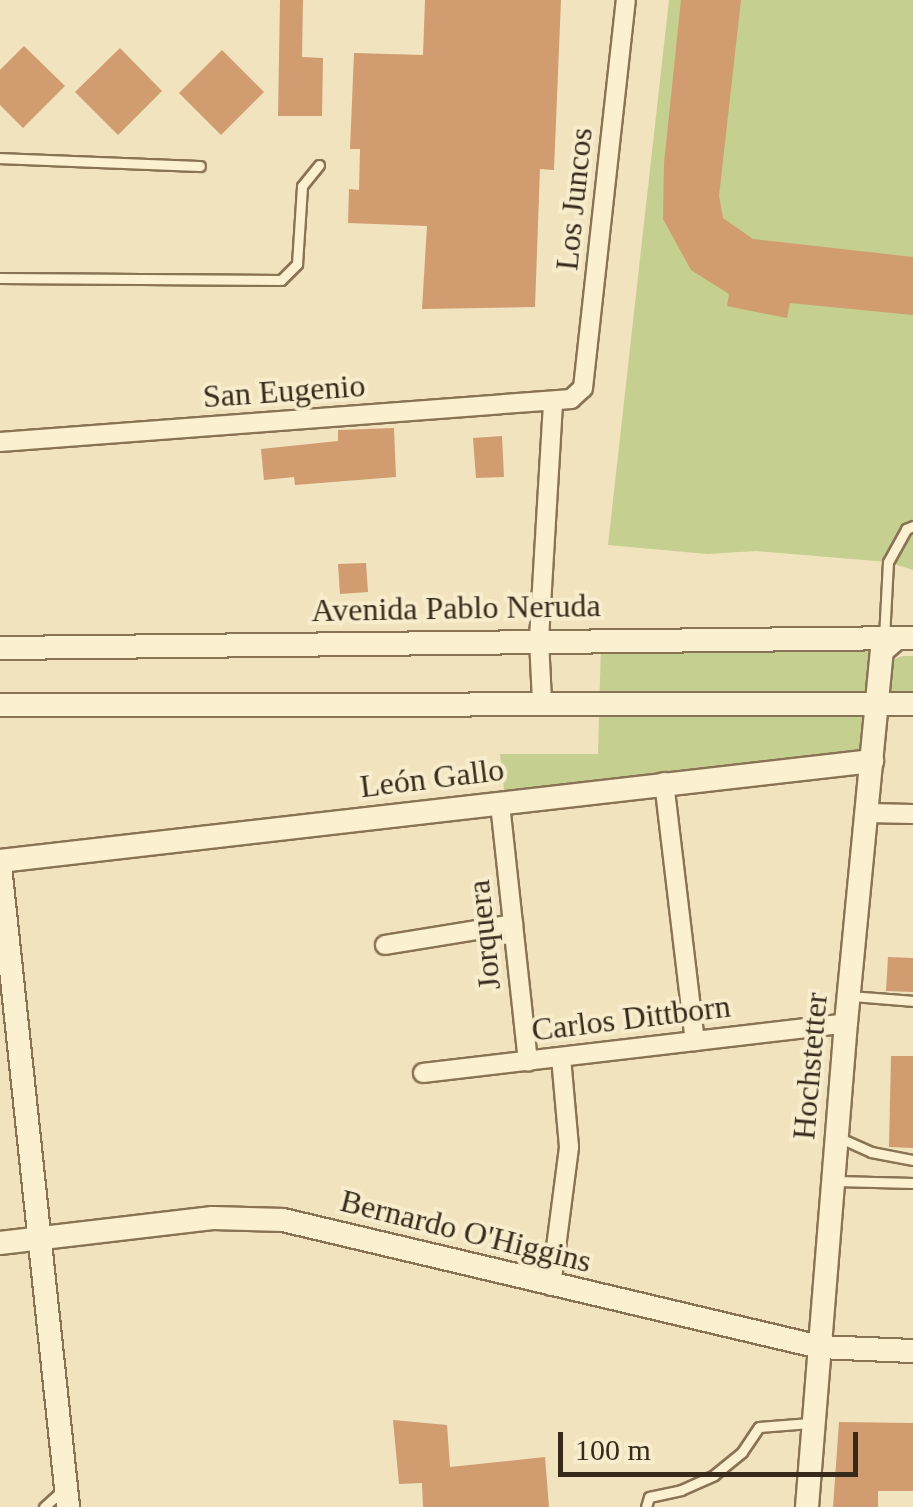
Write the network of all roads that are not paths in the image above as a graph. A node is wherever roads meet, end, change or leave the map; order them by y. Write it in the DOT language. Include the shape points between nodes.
graph roads {
  1 [pos="626,0"];
  2 [pos="0,158"];
  3 [pos="318,165"];
  4 [pos="200,166"];
  5 [pos="0,278"];
  6 [pos="562,400"];
  7 [pos="0,442"];
  8 [pos="913,526"];
  9 [pos="898,638"];
  10 [pos="540,639"];
  11 [pos="0,648"];
  12 [pos="542,701"];
  13 [pos="878,703"];
  14 [pos="913,704"];
  15 [pos="0,705"];
  16 [pos="872,761"];
  17 [pos="664,782"];
  18 [pos="500,804"];
  19 [pos="866,813"];
  20 [pos="913,814"];
  21 [pos="0,863"];
  22 [pos="513,924"];
  23 [pos="386,945"];
  24 [pos="848,996"];
  25 [pos="913,1001"];
  26 [pos="846,1023"];
  27 [pos="696,1040"];
  28 [pos="561,1056"];
  29 [pos="528,1060"];
  30 [pos="423,1072"];
  31 [pos="837,1136"];
  32 [pos="913,1160"];
  33 [pos="833,1181"];
  34 [pos="913,1182"];
  35 [pos="42,1238"];
  36 [pos="0,1243"];
  37 [pos="551,1286"];
  38 [pos="820,1347"];
  39 [pos="913,1350"];
  40 [pos="814,1423"];
  41 [pos="67,1497"];
  42 [pos="44,1507"];
  43 [pos="646,1507"];
  44 [pos="807,1507"];
  1 -- 6 [label="street, Los Juncos" via="583,388"];
  2 -- 4 [label="lane"];
  3 -- 5 [label="lane" via="302,186 297,264 281,280"];
  6 -- 7 [label="street, San Eugenio"];
  6 -- 10 [label="street, Los Juncos"];
  8 -- 9 [label="lane" via="888,562"];
  9 -- 10 [label="street, Avenida Pablo Neruda"];
  9 -- 13 [label="street, Hochstetter" via="882,651"];
  10 -- 11 [label="street, Avenida Pablo Neruda"];
  10 -- 12 [label="street, Los Juncos"];
  12 -- 13 [label="street"];
  12 -- 15 [label="street"];
  13 -- 14 [label="street"];
  13 -- 16 [label="street, Hochstetter"];
  16 -- 17 [label="street, León Gallo"];
  16 -- 19 [label="street, Hochstetter"];
  17 -- 18 [label="street, León Gallo"];
  17 -- 27 [label="street"];
  18 -- 21 [label="street, León Gallo"];
  18 -- 22 [label="street, Jorquera"];
  19 -- 20 [label="street"];
  19 -- 24 [label="street, Hochstetter"];
  21 -- 35 [label="street"];
  22 -- 23 [label="street"];
  22 -- 29 [label="street, Jorquera"];
  24 -- 25 [label="lane"];
  24 -- 26 [label="street, Hochstetter"];
  26 -- 27 [label="street, Carlos Dittborn"];
  26 -- 31 [label="street, Hochstetter"];
  27 -- 28 [label="street, Carlos Dittborn"];
  28 -- 29 [label="street, Carlos Dittborn"];
  28 -- 37 [label="street" via="568,1146"];
  29 -- 30 [label="street, Carlos Dittborn"];
  31 -- 32 [label="lane" via="871,1152"];
  31 -- 33 [label="street, Hochstetter"];
  33 -- 34 [label="lane"];
  33 -- 38 [label="street, Hochstetter"];
  35 -- 36 [label="street, Bernardo O'Higgins"];
  35 -- 37 [label="street, Bernardo O'Higgins" via="213,1218 271,1219"];
  35 -- 41 [label="street"];
  37 -- 38 [label="street, Bernardo O'Higgins"];
  38 -- 39 [label="street, Bernardo O'Higgins"];
  38 -- 40 [label="street, Hochstetter"];
  40 -- 43 [label="lane" via="760,1428 714,1475 649,1496"];
  40 -- 44 [label="street, Hochstetter"];
  41 -- 42 [label="lane"];
}
